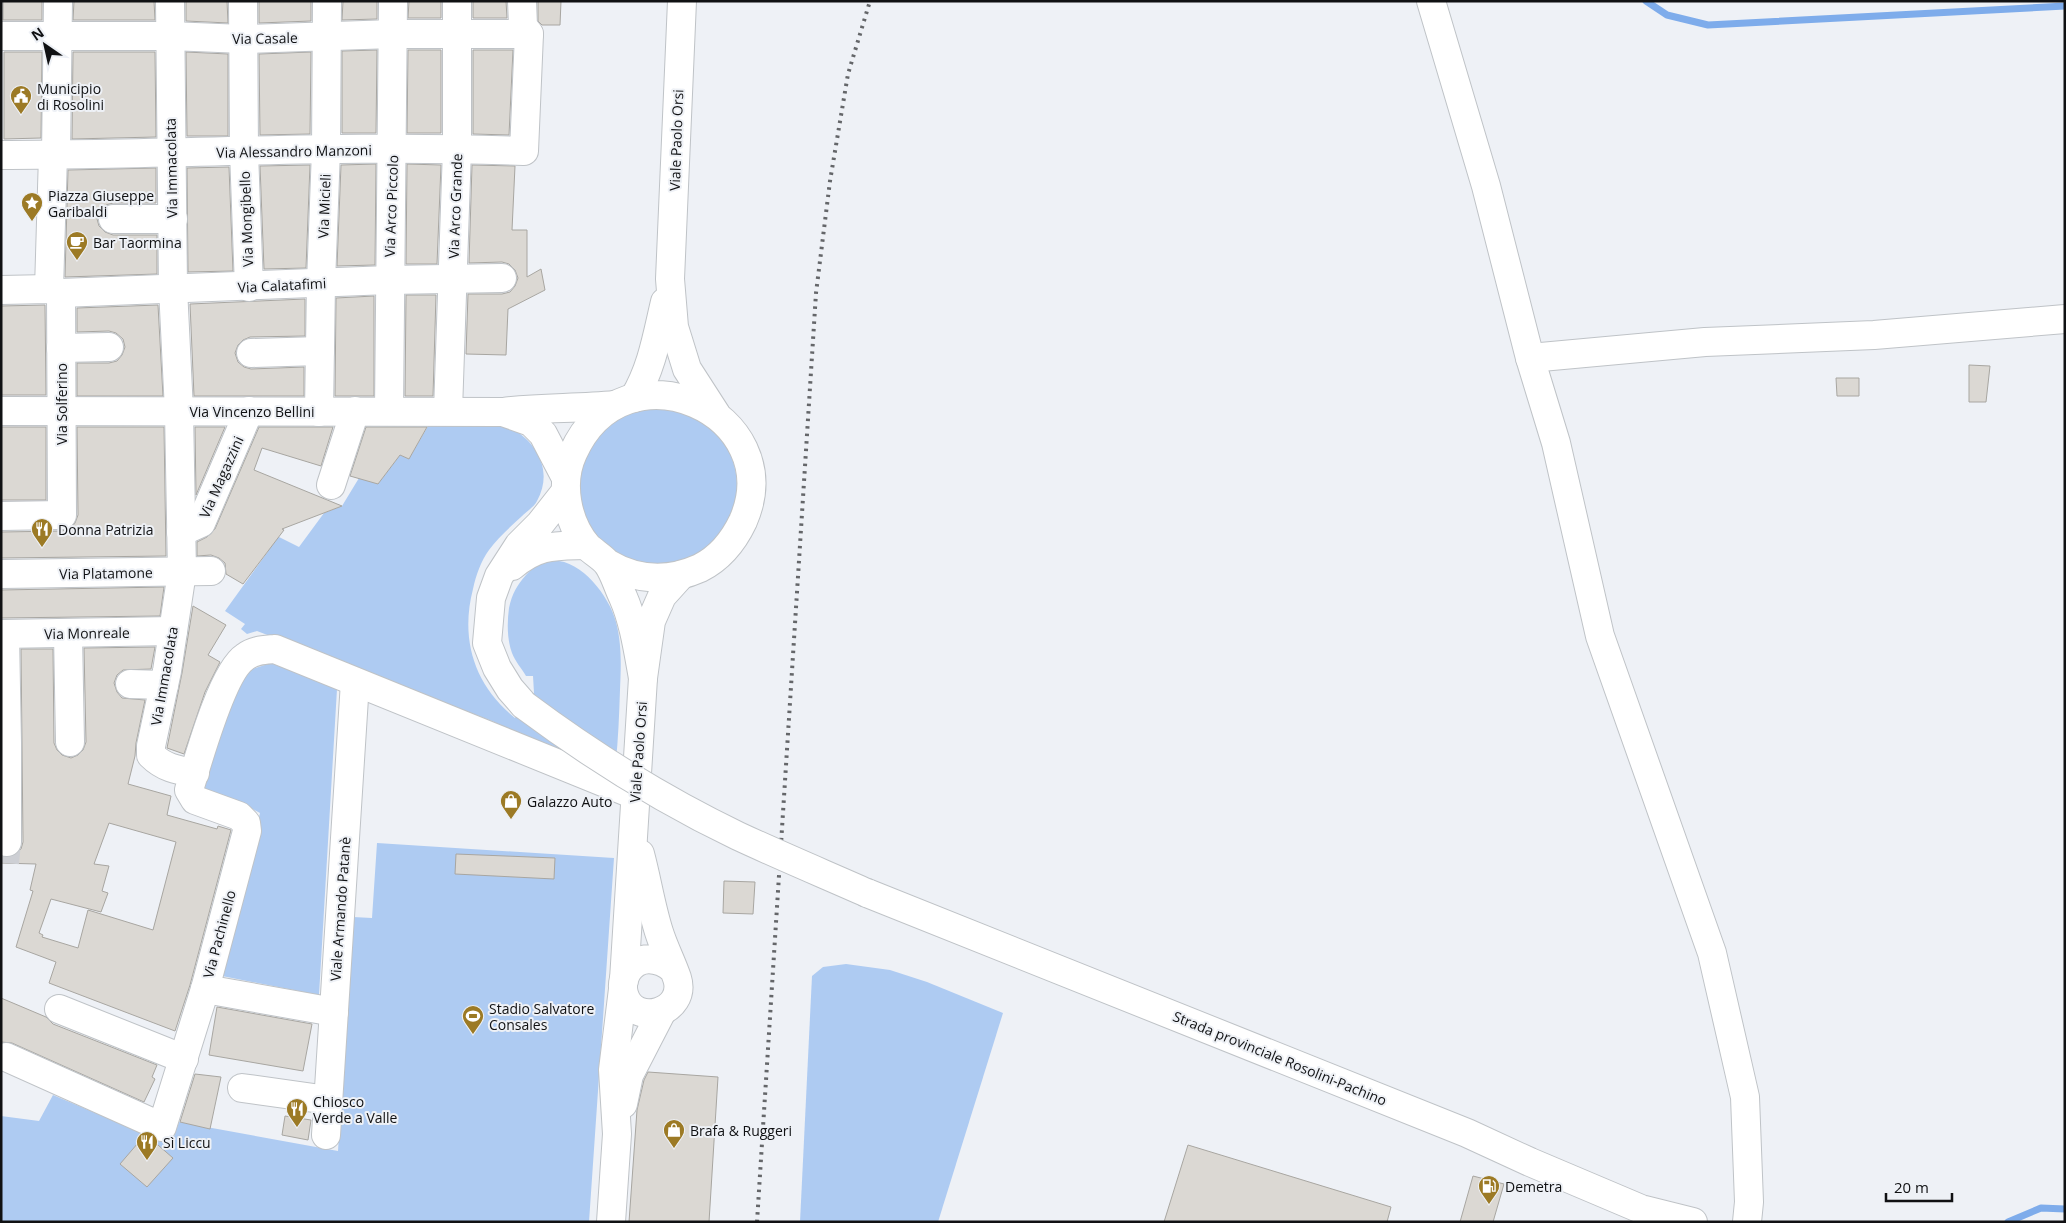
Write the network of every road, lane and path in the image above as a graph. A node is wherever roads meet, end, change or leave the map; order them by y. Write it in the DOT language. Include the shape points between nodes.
graph roads {
  1 [pos="58,1"];
  2 [pos="170,1"];
  3 [pos="243,1"];
  4 [pos="328,1"];
  5 [pos="393,1"];
  6 [pos="457,1"];
  7 [pos="522,1"];
  8 [pos="682,1"];
  9 [pos="1431,1"];
  10 [pos="393,34"];
  11 [pos="458,34"];
  12 [pos="529,34"];
  13 [pos="1,36"];
  14 [pos="57,36"];
  15 [pos="170,36"];
  16 [pos="328,36"];
  17 [pos="243,39"];
  18 [pos="457,149"];
  19 [pos="326,150"];
  20 [pos="393,150"];
  21 [pos="170,152"];
  22 [pos="244,152"];
  23 [pos="1,155"];
  24 [pos="58,155"];
  25 [pos="113,219"];
  26 [pos="173,219"];
  27 [pos="502,278"];
  28 [pos="670,279"];
  29 [pos="389,280"];
  30 [pos="452,280"];
  31 [pos="321,283"];
  32 [pos="248,287"];
  33 [pos="173,288"];
  34 [pos="1,290"];
  35 [pos="55,291"];
  36 [pos="2065,319"];
  37 [pos="109,347"];
  38 [pos="61,348"];
  39 [pos="320,351"];
  40 [pos="251,353"];
  41 [pos="1530,358"];
  42 [pos="624,401"];
  43 [pos="389,410"];
  44 [pos="1,411"];
  45 [pos="61,411"];
  46 [pos="179,411"];
  47 [pos="249,411"];
  48 [pos="355,411"];
  49 [pos="448,411"];
  50 [pos="319,412"];
  51 [pos="503,412"];
  52 [pos="718,416"];
  53 [pos="566,484"];
  54 [pos="330,485"];
  55 [pos="1,516"];
  56 [pos="181,532"];
  57 [pos="586,545"];
  58 [pos="607,563"];
  59 [pos="211,571"];
  60 [pos="182,572"];
  61 [pos="1,574"];
  62 [pos="681,575"];
  63 [pos="500,576"];
  64 [pos="173,631"];
  65 [pos="3,634"];
  66 [pos="68,634"];
  67 [pos="643,678"];
  68 [pos="355,682"];
  69 [pos="130,684"];
  70 [pos="164,685"];
  71 [pos="70,742"];
  72 [pos="4,743"];
  73 [pos="194,773"];
  74 [pos="635,795"];
  75 [pos="634,826"];
  76 [pos="5,836"];
  77 [pos="673,969"];
  78 [pos="624,984"];
  79 [pos="205,989"];
  80 [pos="59,1009"];
  81 [pos="334,1012"];
  82 [pos="661,1013"];
  83 [pos="6,1057"];
  84 [pos="184,1059"];
  85 [pos="242,1088"];
  86 [pos="328,1100"];
  87 [pos="617,1134"];
  88 [pos="326,1135"];
  89 [pos="611,1222"];
  90 [pos="1693,1222"];
  91 [pos="1747,1222"];
  1 -- 14 [label="street"];
  2 -- 15 [label="street, Via Immacolata"];
  3 -- 17 [label="street, Via Mongibello"];
  4 -- 16 [label="street, Via Micieli"];
  5 -- 10 [label="street, Via Arco Piccolo"];
  6 -- 11 [label="street, Via Arco Grande"];
  7 -- 12 [label="street" via="523,26"];
  8 -- 28 [label="street, Viale Paolo Orsi"];
  9 -- 41 [label="street" via="1486,186"];
  10 -- 11 [label="street, Via Casale"];
  10 -- 16 [label="street, Via Casale"];
  10 -- 20 [label="street, Via Arco Piccolo"];
  11 -- 12 [label="street, Via Casale"];
  11 -- 18 [label="street, Via Arco Grande"];
  12 -- 18 [label="street, Via Alessandro Manzoni" via="524,151"];
  13 -- 14 [label="street, Via Casale"];
  14 -- 15 [label="street, Via Casale"];
  14 -- 24 [label="street"];
  15 -- 17 [label="street, Via Casale"];
  15 -- 21 [label="street, Via Immacolata"];
  16 -- 17 [label="street, Via Casale"];
  16 -- 19 [label="street, Via Micieli"];
  17 -- 22 [label="street, Via Mongibello"];
  18 -- 20 [label="street, Via Alessandro Manzoni"];
  18 -- 30 [label="street, Via Arco Grande"];
  19 -- 20 [label="street, Via Alessandro Manzoni"];
  19 -- 22 [label="street, Via Alessandro Manzoni"];
  19 -- 31 [label="street, Via Micieli"];
  20 -- 29 [label="street, Via Arco Piccolo"];
  21 -- 22 [label="street, Via Alessandro Manzoni"];
  21 -- 24 [label="street, Via Alessandro Manzoni"];
  21 -- 26 [label="street, Via Immacolata"];
  22 -- 32 [label="street, Via Mongibello"];
  23 -- 24 [label="street, Via Alessandro Manzoni"];
  24 -- 35 [label="street, Via Solferino"];
  25 -- 26 [label="street"];
  26 -- 33 [label="street, Via Immacolata"];
  27 -- 30 [label="street, Via Calatafimi"];
  28 -- 42 [label="street" via="652,359 644,380"];
  28 -- 52 [label="street" via="674,327 681,354 687,369"];
  29 -- 30 [label="street, Via Calatafimi"];
  29 -- 31 [label="street, Via Calatafimi"];
  29 -- 43 [label="street, Via Arco Piccolo"];
  30 -- 49 [label="street, Via Arco Grande"];
  31 -- 32 [label="street, Via Calatafimi"];
  31 -- 39 [label="street, Via Micieli"];
  32 -- 33 [label="street, Via Calatafimi"];
  33 -- 35 [label="street, Via Calatafimi"];
  33 -- 46 [label="street, Via Immacolata"];
  34 -- 35 [label="street, Via Calatafimi"];
  35 -- 38 [label="street, Via Solferino"];
  36 -- 41 [label="street" via="1874,335 1705,342"];
  37 -- 38 [label="street"];
  38 -- 45 [label="street, Via Solferino"];
  39 -- 40 [label="street"];
  39 -- 50 [label="street, Via Micieli"];
  41 -- 91 [label="street" via="1556,443 1600,636 1712,953 1745,1097"];
  42 -- 51 [label="street" via="578,408 531,408"];
  42 -- 52 [label="street" via="656,395 678,396"];
  42 -- 53 [label="street" via="596,418 582,435 572,456"];
  43 -- 48 [label="street, Via Vincenzo Bellini"];
  43 -- 49 [label="street, Via Vincenzo Bellini"];
  44 -- 45 [label="street, Via Vincenzo Bellini"];
  45 -- 46 [label="street, Via Vincenzo Bellini"];
  45 -- 55 [label="street, Via Solferino" via="62,515"];
  46 -- 47 [label="street, Via Vincenzo Bellini"];
  46 -- 56 [label="street, Via Immacolata"];
  47 -- 50 [label="street, Via Vincenzo Bellini"];
  47 -- 56 [label="street, Via Magazzini" via="200,523"];
  48 -- 50 [label="street, Via Vincenzo Bellini"];
  48 -- 54 [label="street"];
  49 -- 51 [label="street, Via Vincenzo Bellini"];
  51 -- 53 [label="street" via="531,422 543,434"];
  52 -- 62 [label="street" via="734,434 746,457 750,481 748,506 739,530 724,550 704,566"];
  53 -- 57 [label="street" via="572,520"];
  53 -- 63 [label="street, Strada provinciale Rosolini-Pachino" via="540,524 519,545"];
  56 -- 60 [label="street, Via Immacolata"];
  57 -- 58 [label="street"];
  57 -- 63 [label="street" via="548,546 531,551"];
  58 -- 62 [label="street" via="643,577"];
  58 -- 67 [label="street" via="624,600"];
  59 -- 60 [label="street, Via Platamone"];
  60 -- 61 [label="street, Via Platamone"];
  60 -- 64 [label="street, Via Immacolata"];
  62 -- 67 [label="street" via="662,596 651,622"];
  63 -- 90 [label="street, Strada provinciale Rosolini-Pachino, bridge" via="491,598 487,643 497,668 524,705 617,769 737,836 867,893 1467,1133 1641,1209"];
  64 -- 66 [label="street, Via Monreale"];
  64 -- 70 [label="street, Via Immacolata"];
  65 -- 66 [label="street, Via Monreale"];
  65 -- 72 [label="street"];
  66 -- 71 [label="street"];
  67 -- 74 [label="street, Viale Paolo Orsi"];
  68 -- 73 [label="street" via="275,649 260,650 246,656 238,664 219,699"];
  68 -- 74 [label="street"];
  68 -- 81 [label="street, Viale Armando Patanè"];
  69 -- 70 [label="street"];
  70 -- 73 [label="street, Via Immacolata" via="151,746 152,755 169,768"];
  72 -- 76 [label="street"];
  73 -- 79 [label="street, Via Pachinello" via="189,790 195,800 239,816 246,823 247,832"];
  74 -- 75 [label="street, Viale Paolo Orsi"];
  75 -- 77 [label="street" via="659,931"];
  75 -- 78 [label="street"];
  77 -- 78 [label="street" via="650,959 633,965"];
  77 -- 82 [label="street" via="679,984 678,992 669,1008"];
  78 -- 82 [label="street" via="630,1005 636,1010 644,1014"];
  78 -- 87 [label="street" via="613,1070"];
  79 -- 81 [label="street"];
  79 -- 84 [label="street, Via Pachinello"];
  80 -- 84 [label="street"];
  81 -- 86 [label="street, Viale Armando Patanè"];
  82 -- 87 [label="street" via="629,1075"];
  83 -- 84 [label="street, Via Pachinello" via="162,1127"];
  85 -- 86 [label="street"];
  86 -- 88 [label="street, Viale Armando Patanè"];
  87 -- 89 [label="street"];
}
